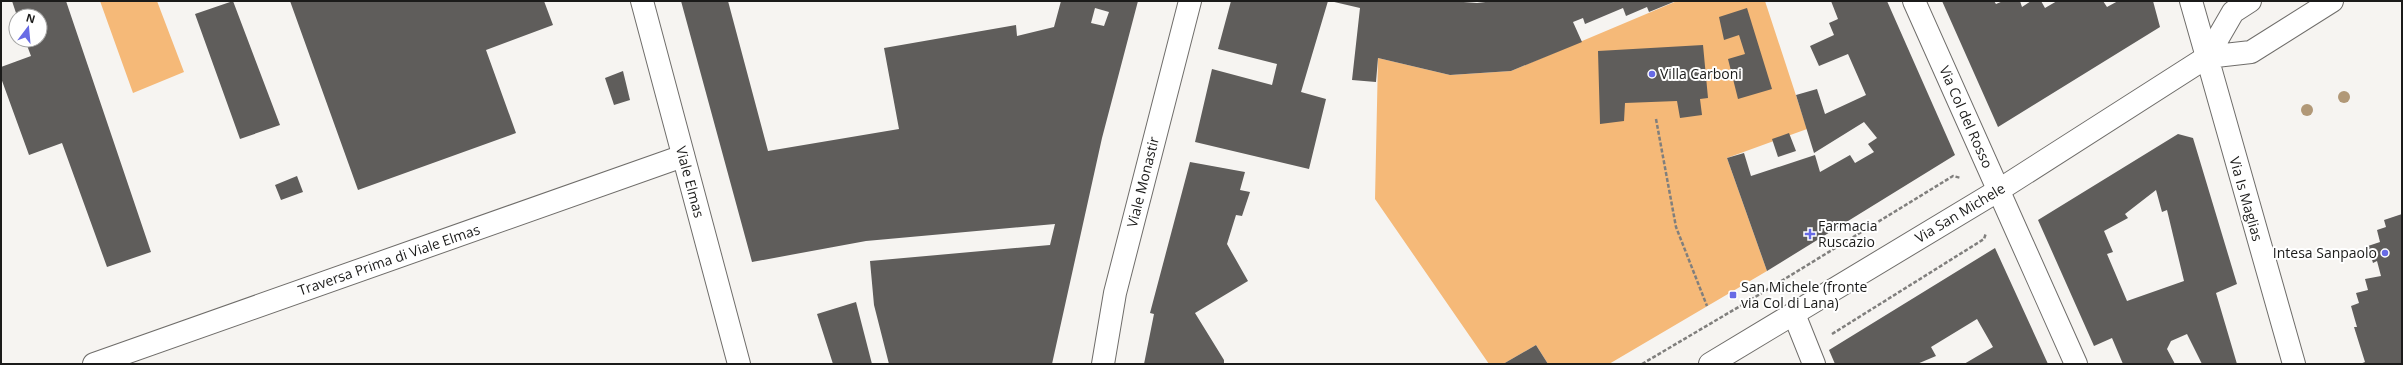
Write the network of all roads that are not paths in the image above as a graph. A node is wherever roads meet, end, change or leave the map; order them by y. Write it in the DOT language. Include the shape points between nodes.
graph roads {
  1 [pos="642,1"];
  2 [pos="1190,1"];
  3 [pos="1914,1"];
  4 [pos="2191,1"];
  5 [pos="2250,1"];
  6 [pos="2332,1"];
  7 [pos="2207,57"];
  8 [pos="683,156"];
  9 [pos="1998,190"];
  10 [pos="1794,314"];
  11 [pos="1811,356"];
  12 [pos="102,363"];
  13 [pos="739,364"];
  14 [pos="1102,364"];
  15 [pos="1710,364"];
  16 [pos="2076,364"];
  17 [pos="2294,364"];
  1 -- 8 [label="street, Viale Elmas"];
  2 -- 14 [label="street, Viale Monastir" via="1115,292"];
  3 -- 9 [label="street, Via Col del Rosso"];
  4 -- 7 [label="street, Via Is Maglias"];
  5 -- 7 [label="street, Via San Michele" via="2233,12"];
  6 -- 7 [label="street, Via San Michele" via="2251,52"];
  7 -- 9 [label="street, Via San Michele"];
  7 -- 17 [label="street, Via Is Maglias"];
  8 -- 12 [label="street, Traversa Prima di Viale Elmas"];
  8 -- 13 [label="street, Viale Elmas"];
  9 -- 10 [label="street, Via San Michele"];
  9 -- 16 [label="street, Via Col del Rosso"];
  10 -- 11 [label="street"];
  10 -- 15 [label="street, Via San Michele"];
}
